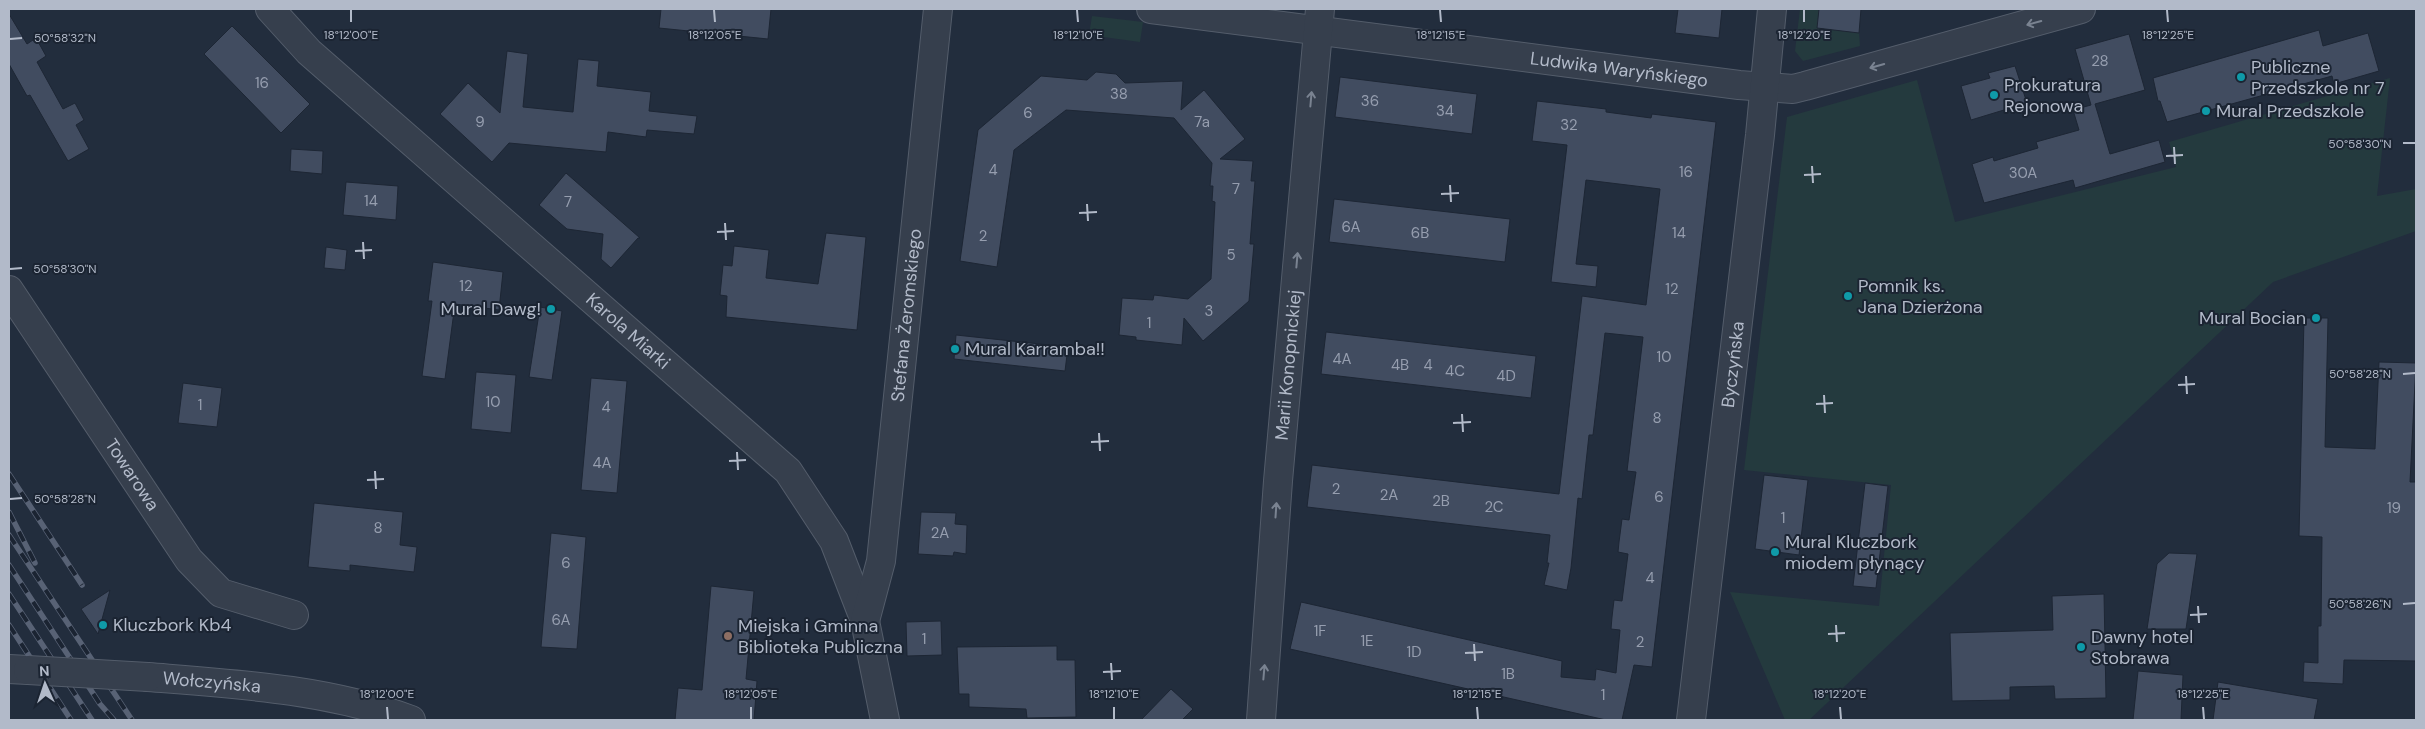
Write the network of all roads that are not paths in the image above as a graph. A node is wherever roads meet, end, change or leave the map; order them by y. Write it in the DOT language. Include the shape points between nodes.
graph roads {
  1 [pos="270,9"];
  2 [pos="938,9"];
  3 [pos="1151,9"];
  4 [pos="1772,9"];
  5 [pos="2081,9"];
  6 [pos="1318,20"];
  7 [pos="1763,86"];
  8 [pos="9,290"];
  9 [pos="294,615"];
  10 [pos="865,621"];
  11 [pos="18,669"];
  12 [pos="411,720"];
  13 [pos="885,720"];
  14 [pos="1261,720"];
  15 [pos="1691,720"];
  1 -- 10 [label="street, Karola Miarki" via="316,59 788,471 834,541"];
  2 -- 10 [label="street, Stefana Żeromskiego" via="881,561"];
  3 -- 6 [label="street, Ludwika Waryńskiego"];
  4 -- 7 [label="street, Byczyńska"];
  5 -- 7 [label="street, Ludwika Waryńskiego, one-way" via="1805,86 1792,89"];
  6 -- 7 [label="street, Ludwika Waryńskiego" via="1739,86"];
  14 -- 6 [label="street, Marii Konopnickiej, one-way"];
  7 -- 15 [label="street, Byczyńska" via="1758,154"];
  8 -- 9 [label="street, Towarowa" via="189,560 221,593"];
  10 -- 13 [label="street, Karola Miarki"];
  11 -- 12 [label="street, Wołczyńska, bridge" via="253,686 322,695"];
}
